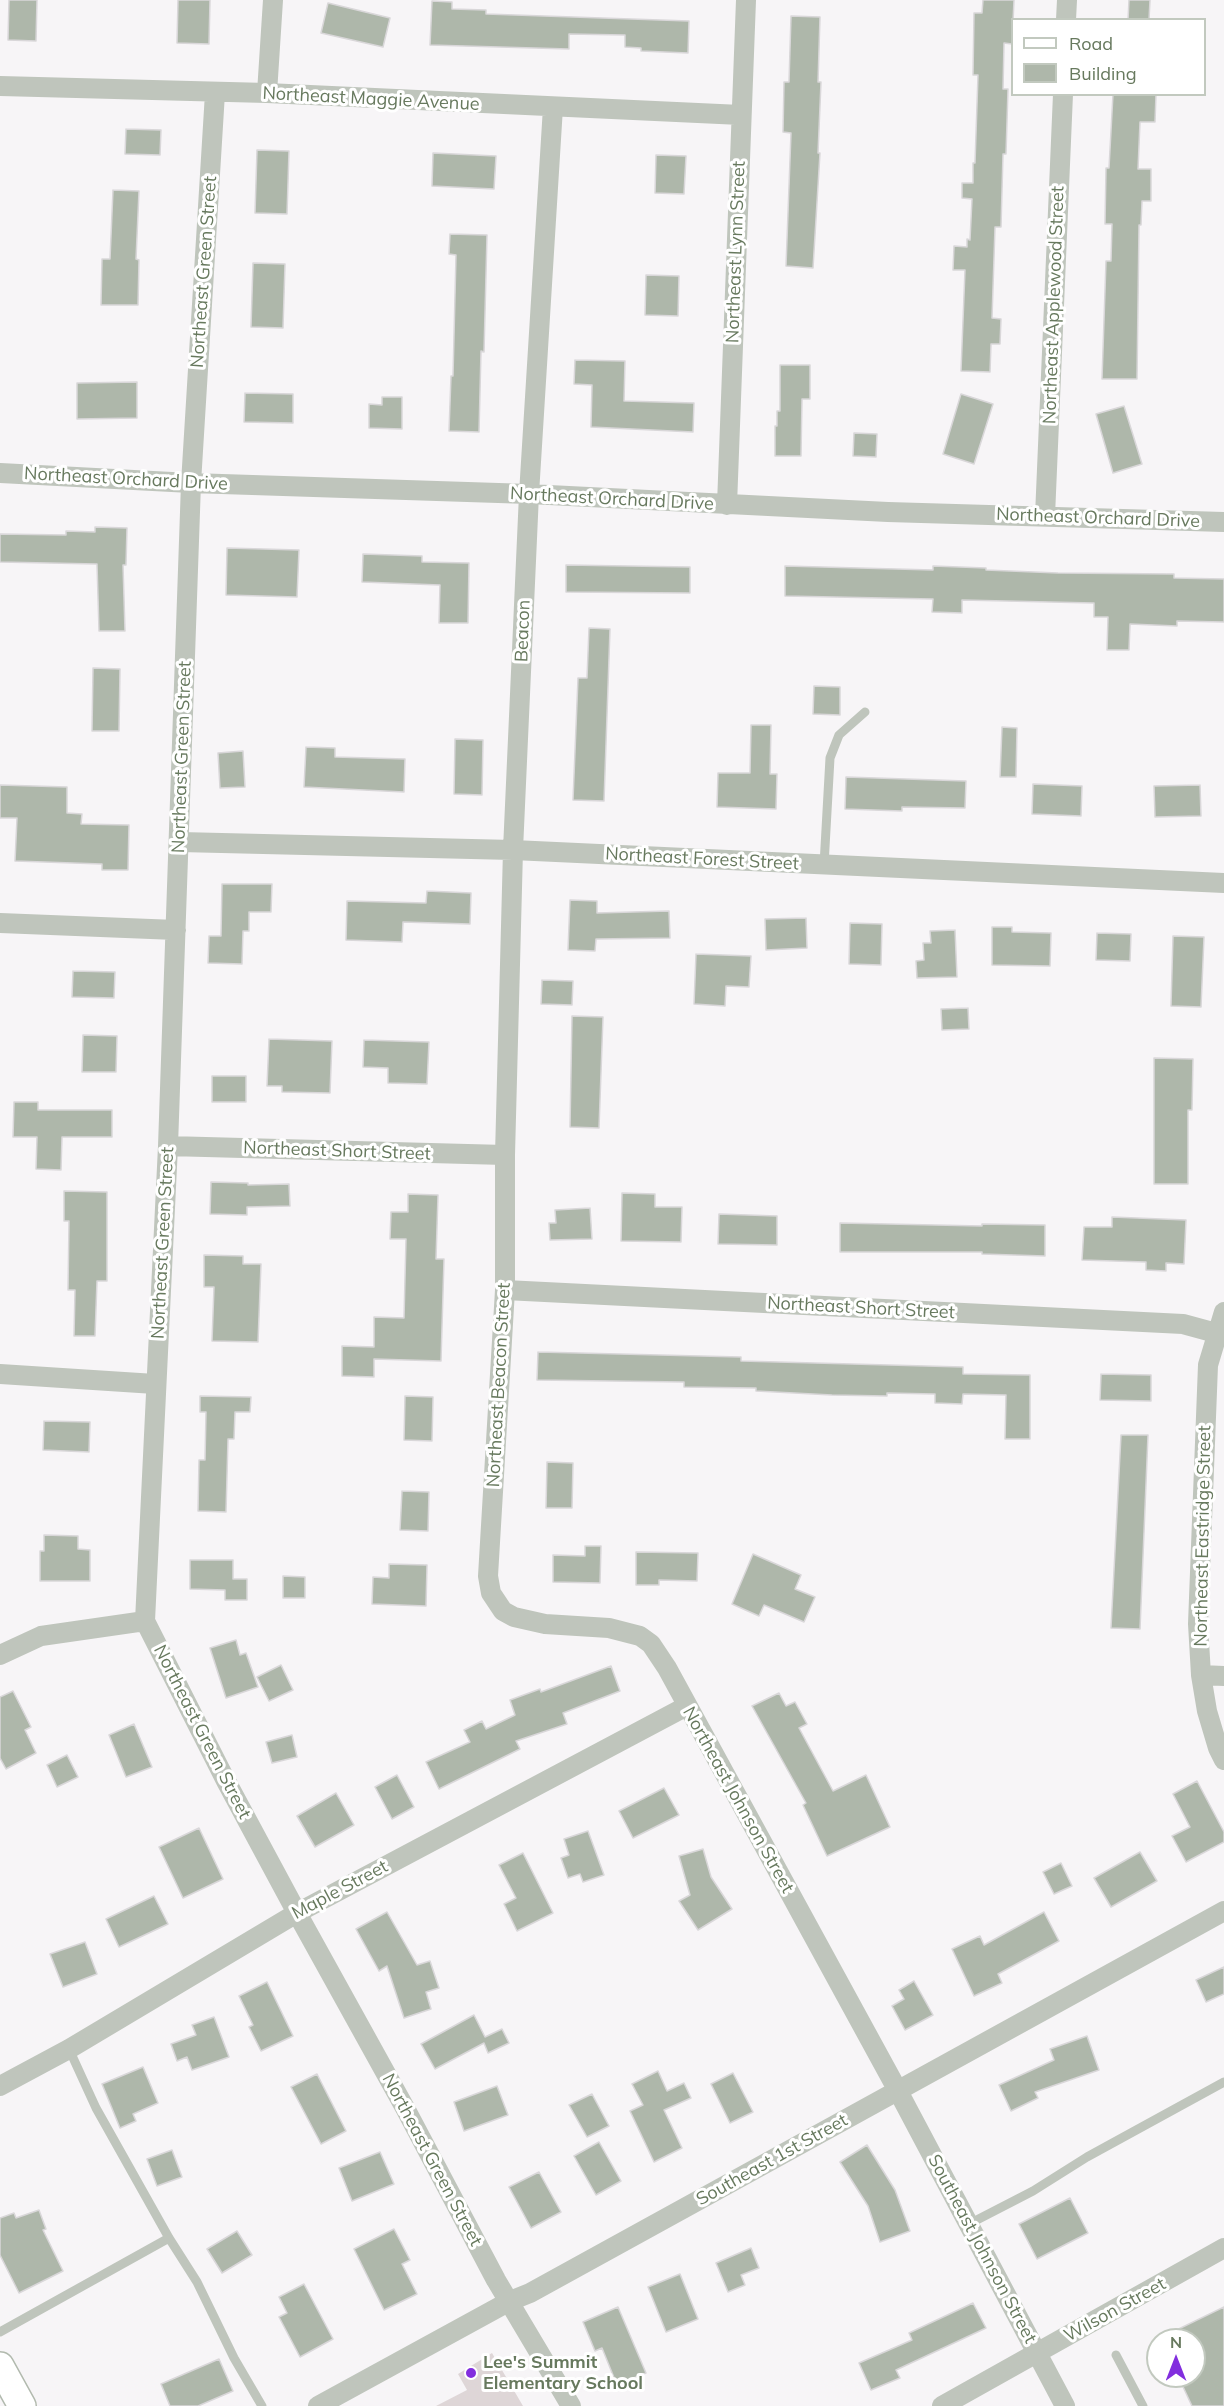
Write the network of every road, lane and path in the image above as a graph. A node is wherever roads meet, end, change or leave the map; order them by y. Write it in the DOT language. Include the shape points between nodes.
graph roads {
  1 [pos="273,0"];
  2 [pos="746,0"];
  3 [pos="1067,0"];
  4 [pos="1066,18"];
  5 [pos="0,86"];
  6 [pos="215,93"];
  7 [pos="267,93"];
  8 [pos="1063,96"];
  9 [pos="553,107"];
  10 [pos="741,115"];
  11 [pos="0,473"];
  12 [pos="191,483"];
  13 [pos="529,494"];
  14 [pos="727,505"];
  15 [pos="1045,516"];
  16 [pos="1224,522"];
  17 [pos="865,712"];
  18 [pos="180,842"];
  19 [pos="513,850"];
  20 [pos="824,865"];
  21 [pos="1224,883"];
  22 [pos="0,923"];
  23 [pos="176,930"];
  24 [pos="168,1146"];
  25 [pos="505,1155"];
  26 [pos="505,1290"];
  27 [pos="1224,1312"];
  28 [pos="1216,1333"];
  29 [pos="0,1374"];
  30 [pos="155,1384"];
  31 [pos="503,1611"];
  32 [pos="144,1621"];
  33 [pos="0,1655"];
  34 [pos="1201,1675"];
  35 [pos="1224,1676"];
  36 [pos="687,1706"];
  37 [pos="1224,1760"];
  38 [pos="1224,1911"];
  39 [pos="297,1913"];
  40 [pos="69,2049"];
  41 [pos="1224,2082"];
  42 [pos="0,2086"];
  43 [pos="898,2091"];
  44 [pos="969,2224"];
  45 [pos="169,2238"];
  46 [pos="1224,2248"];
  47 [pos="510,2301"];
  48 [pos="0,2332"];
  49 [pos="1037,2353"];
  50 [pos="1116,2355"];
  51 [pos="0,2366"];
  52 [pos="22,2406"];
  53 [pos="262,2406"];
  54 [pos="318,2406"];
  55 [pos="571,2406"];
  56 [pos="942,2406"];
  57 [pos="1065,2406"];
  58 [pos="1143,2406"];
  1 -- 7 [label="street"];
  2 -- 10 [label="street, Northeast Lynn Street"];
  3 -- 4 [label="street"];
  5 -- 6 [label="street, Northeast Maggie Avenue"];
  6 -- 7 [label="street, Northeast Maggie Avenue"];
  6 -- 12 [label="street, Northeast Green Street"];
  7 -- 9 [label="street, Northeast Maggie Avenue"];
  8 -- 15 [label="street, Northeast Applewood Street"];
  9 -- 10 [label="street, Northeast Maggie Avenue"];
  9 -- 13 [label="street, Beacon"];
  10 -- 14 [label="street, Northeast Lynn Street"];
  11 -- 12 [label="street, Northeast Orchard Drive"];
  12 -- 13 [label="street, Northeast Orchard Drive"];
  12 -- 18 [label="street, Northeast Green Street"];
  13 -- 14 [label="street, Northeast Orchard Drive"];
  13 -- 19 [label="street, Beacon"];
  14 -- 15 [label="street, Northeast Orchard Drive"];
  15 -- 16 [label="street, Northeast Orchard Drive"];
  17 -- 20 [label="lane" via="839,735 830,758"];
  18 -- 19 [label="street, Northeast Forest Street"];
  18 -- 23 [label="street, Northeast Green Street"];
  19 -- 20 [label="street, Northeast Forest Street"];
  19 -- 25 [label="street, Beacon"];
  20 -- 21 [label="street, Northeast Forest Street"];
  22 -- 23 [label="street"];
  23 -- 24 [label="street, Northeast Green Street"];
  24 -- 25 [label="street, Northeast Short Street"];
  24 -- 30 [label="street, Northeast Green Street"];
  25 -- 26 [label="street, Northeast Beacon Street"];
  26 -- 28 [label="street, Northeast Short Street" via="1183,1324"];
  26 -- 31 [label="street, Northeast Beacon Street" via="488,1576 491,1593"];
  27 -- 28 [label="street, Northeast Eastridge Street"];
  28 -- 34 [label="street, Northeast Eastridge Street" via="1208,1365 1198,1594"];
  29 -- 30 [label="street"];
  30 -- 32 [label="street, Northeast Green Street"];
  31 -- 36 [label="street, Northeast Johnson Street" via="526,1621 609,1628 640,1636 651,1644"];
  32 -- 33 [label="street" via="41,1636"];
  32 -- 39 [label="street, Northeast Green Street"];
  34 -- 35 [label="street"];
  34 -- 37 [label="street, Northeast Eastridge Street" via="1207,1711"];
  36 -- 39 [label="street, Maple Street"];
  36 -- 43 [label="street, Northeast Johnson Street"];
  38 -- 43 [label="street, Southeast 1st Street"];
  39 -- 40 [label="street, Maple Street"];
  39 -- 47 [label="street, Northeast Green Street"];
  40 -- 42 [label="street, Maple Street"];
  40 -- 45 [label="lane" via="96,2108"];
  41 -- 44 [label="lane"];
  43 -- 44 [label="street, Southeast Johnson Street"];
  43 -- 47 [label="street, Southeast 1st Street"];
  44 -- 49 [label="street, Southeast Johnson Street"];
  45 -- 48 [label="lane"];
  45 -- 53 [label="lane" via="197,2282"];
  46 -- 49 [label="street, Wilson Street"];
  47 -- 54 [label="street, Southeast 1st Street"];
  47 -- 55 [label="street, Northeast Green Street"];
  49 -- 56 [label="street, Wilson Street"];
  49 -- 57 [label="street, Southeast Johnson Street"];
  50 -- 58 [label="lane"];
  51 -- 52 [label="main road"];
}
